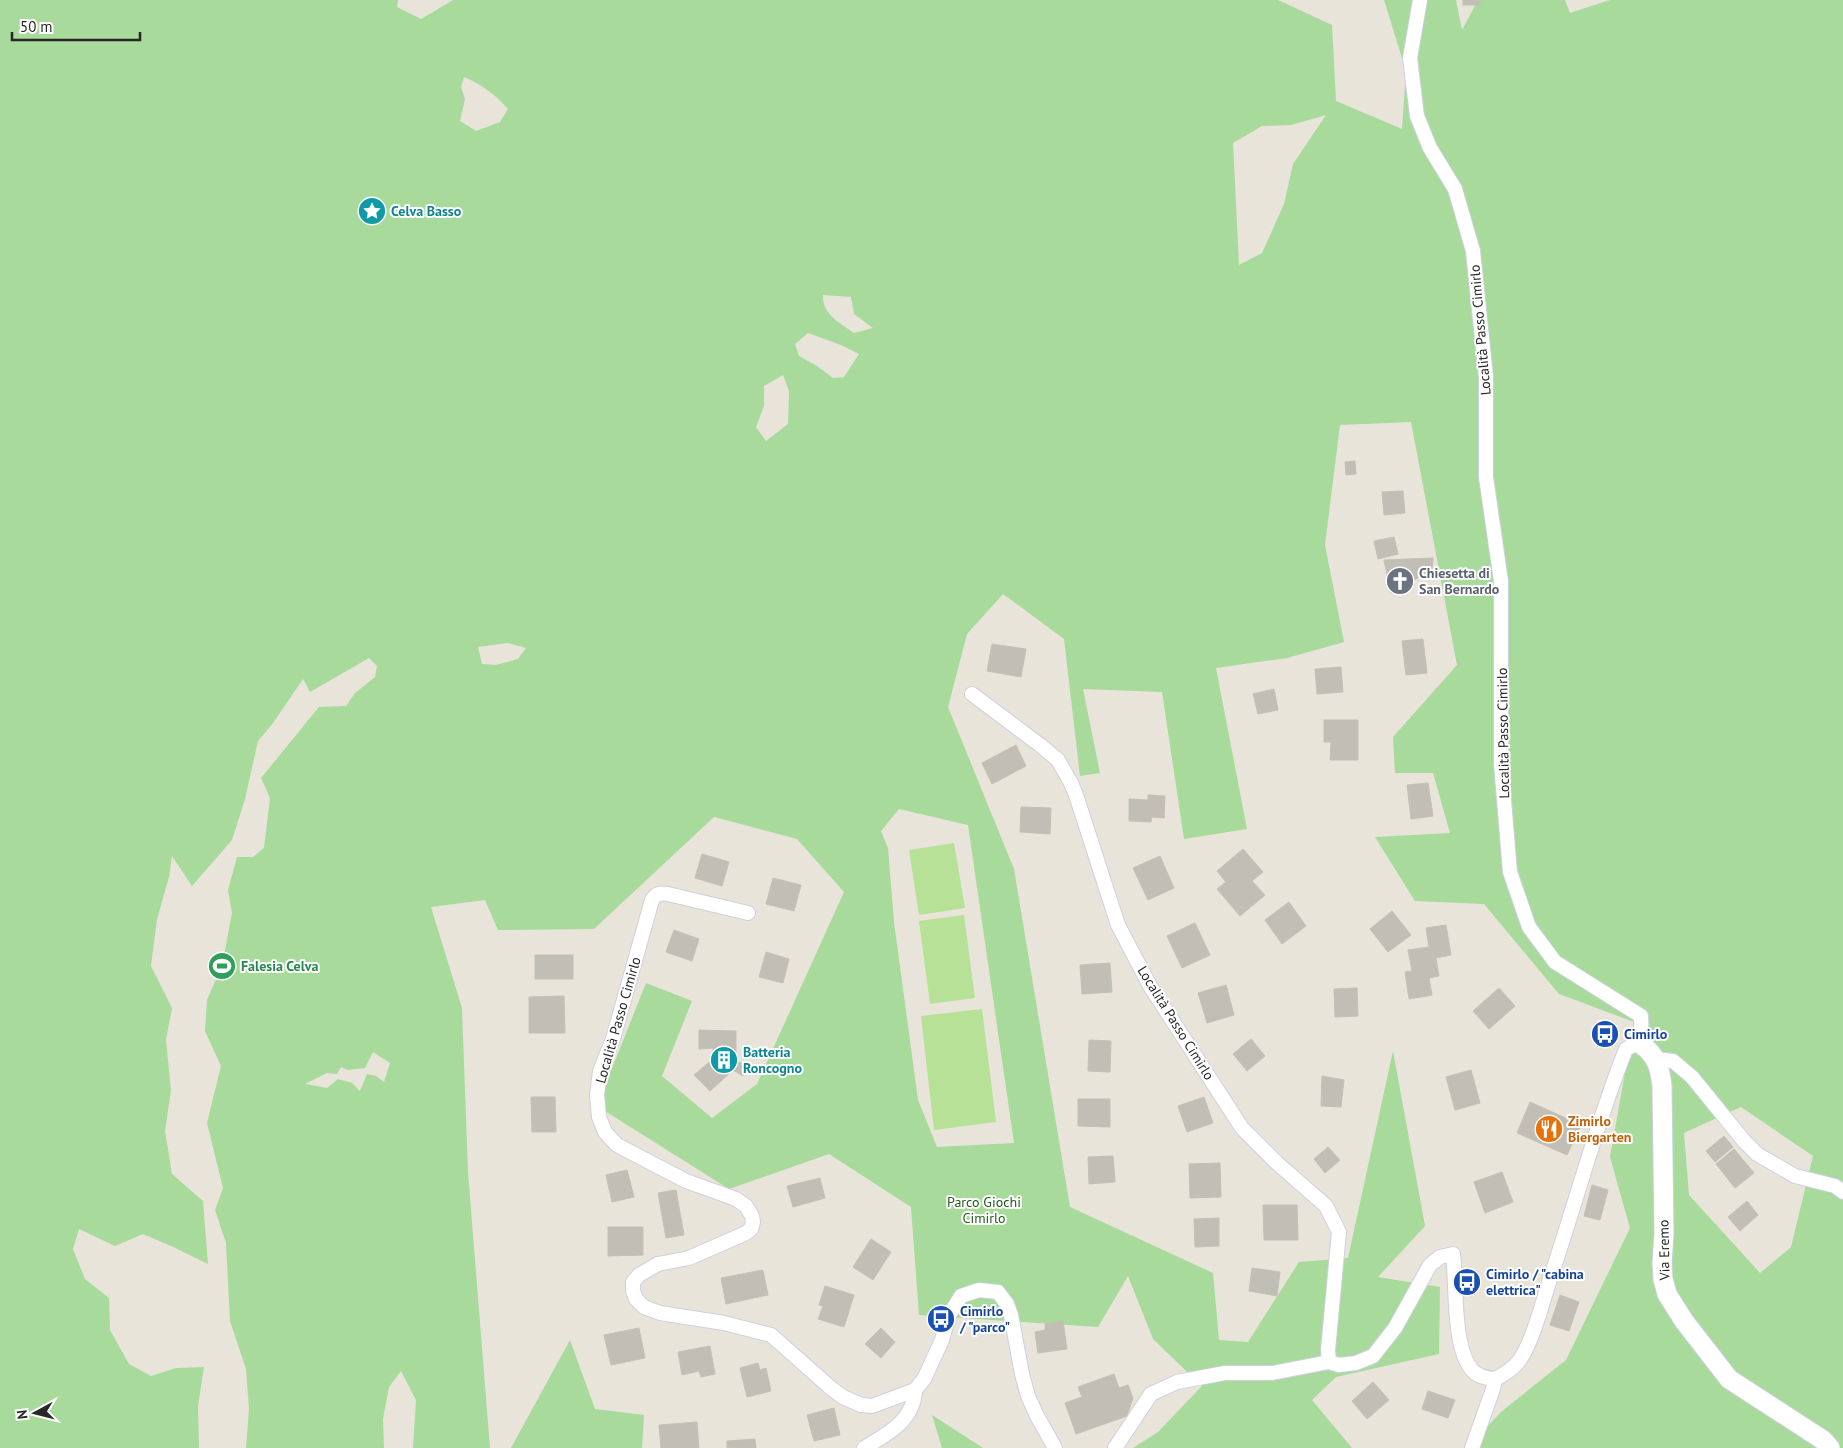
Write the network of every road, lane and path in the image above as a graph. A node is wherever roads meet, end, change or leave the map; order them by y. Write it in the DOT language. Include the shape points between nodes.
graph roads {
  1 [pos="1420,0"];
  2 [pos="972,694"];
  3 [pos="748,913"];
  4 [pos="1642,1045"];
  5 [pos="1656,1059"];
  6 [pos="1843,1192"];
  7 [pos="1329,1362"];
  8 [pos="1495,1379"];
  9 [pos="915,1390"];
  10 [pos="864,1448"];
  11 [pos="1055,1448"];
  12 [pos="1115,1448"];
  13 [pos="1472,1448"];
  14 [pos="1830,1448"];
  1 -- 4 [label="street, Località Passo Cimirlo" via="1410,58 1417,116 1430,148 1455,189 1474,260 1486,377 1486,477 1501,581 1501,764 1510,872 1529,927 1555,962 1641,1016"];
  2 -- 7 [label="street, Località Passo Cimirlo" via="1058,760 1076,795 1118,925 1150,986 1242,1128 1277,1164 1326,1206 1339,1232"];
  3 -- 9 [label="street, Località Passo Cimirlo" via="661,893 655,895 613,1039 600,1071 596,1095 605,1132 617,1145 686,1181 736,1199 746,1206 753,1222 751,1229 689,1258 658,1264 638,1274 632,1290 644,1307 660,1313 724,1323 772,1335 832,1389 861,1405 872,1406"];
  4 -- 5 [label="street"];
  4 -- 8 [label="street" via="1626,1049 1613,1081 1528,1344 1518,1362"];
  5 -- 6 [label="street" via="1673,1061 1692,1077 1757,1154 1796,1176 1835,1186"];
  5 -- 14 [label="street, Via Eremo" via="1662,1086 1662,1263 1668,1294 1684,1321 1729,1379 1823,1440"];
  7 -- 8 [label="street" via="1340,1365 1356,1363 1373,1356 1395,1328 1430,1265 1440,1257 1453,1254 1456,1316 1463,1350 1473,1371 1481,1377"];
  7 -- 12 [label="street" via="1272,1373 1225,1373 1177,1382 1151,1394"];
  8 -- 13 [label="street"];
  9 -- 10 [label="street" via="915,1402 910,1413 890,1432"];
  9 -- 11 [label="street" via="924,1379 949,1316 961,1296 979,1290 998,1292 1011,1315 1028,1396"];
}
